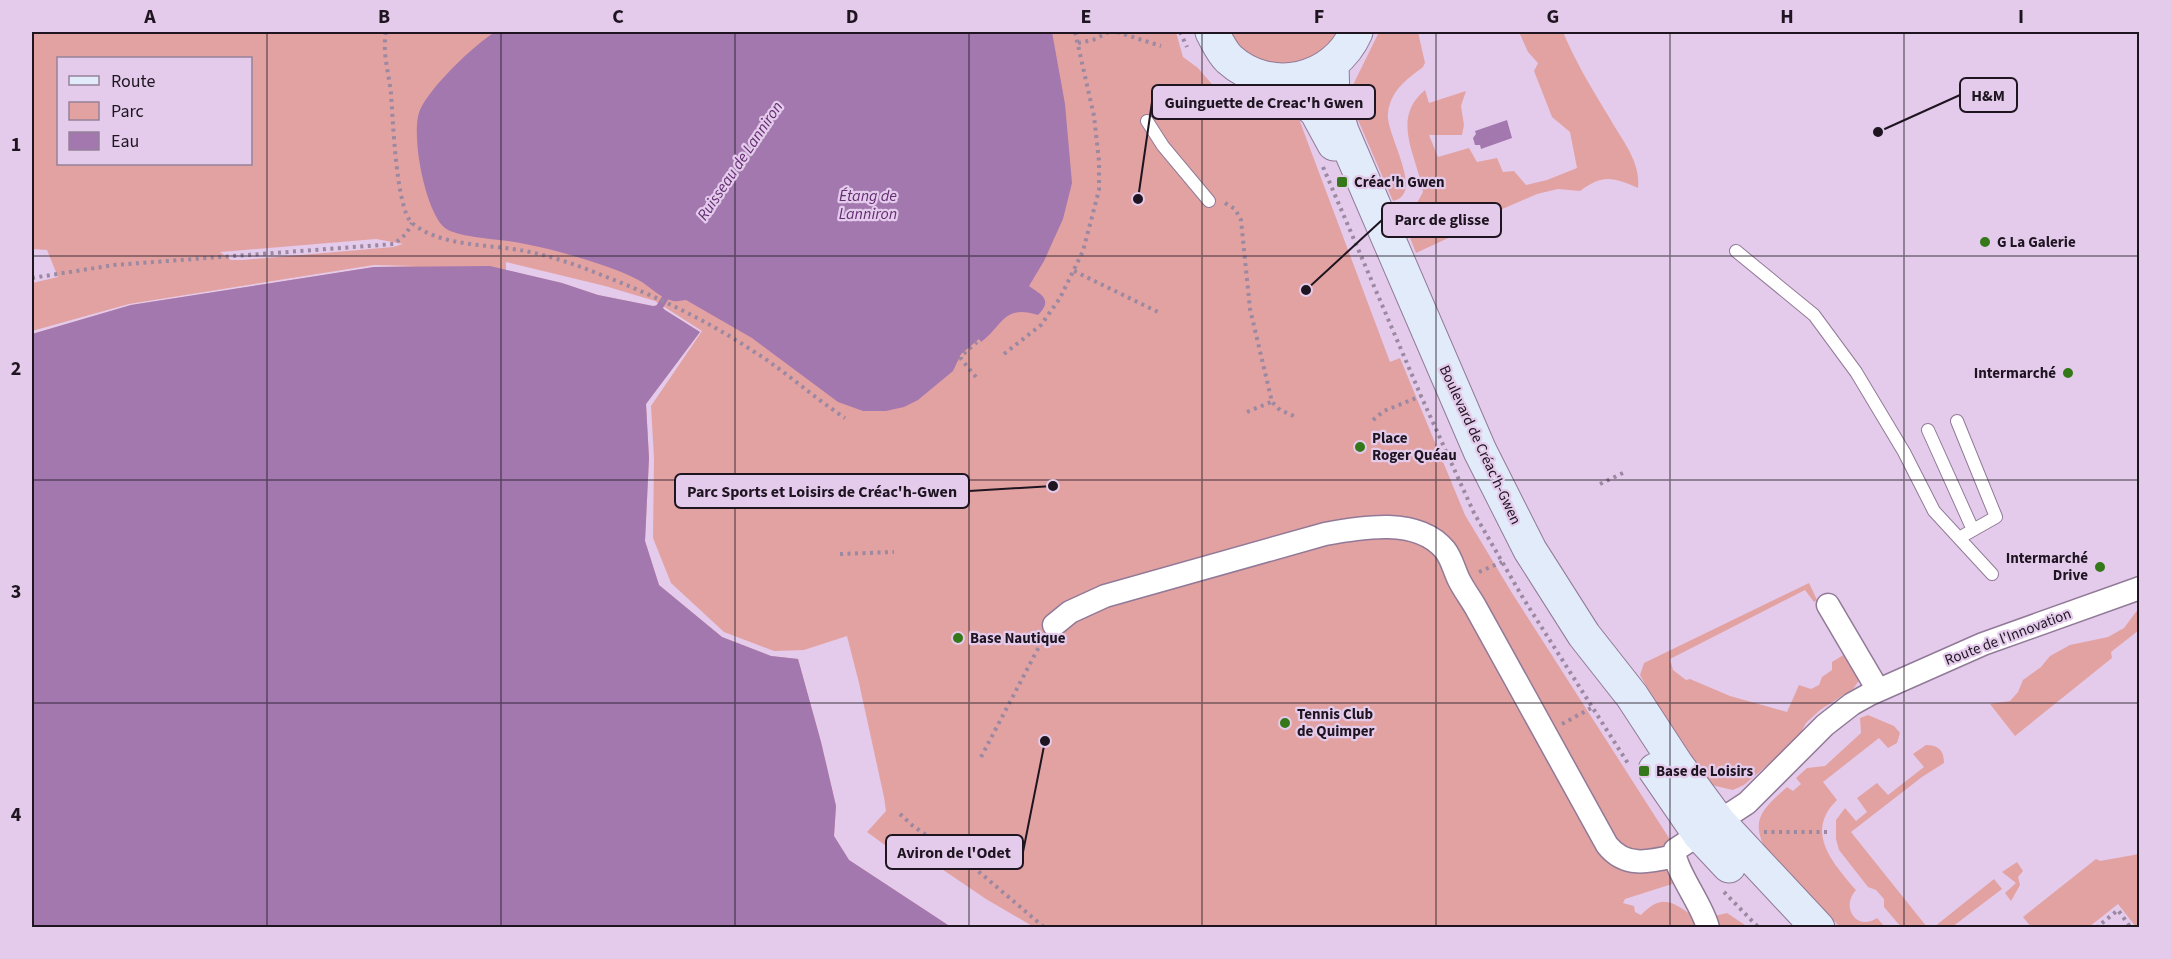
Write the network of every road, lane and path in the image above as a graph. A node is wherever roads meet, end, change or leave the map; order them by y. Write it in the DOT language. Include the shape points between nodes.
graph roads {
  1 [pos="386,32"];
  2 [pos="1075,32"];
  3 [pos="1109,32"];
  4 [pos="1117,32"];
  5 [pos="1180,32"];
  6 [pos="1356,32"];
  7 [pos="1194,40"];
  8 [pos="1078,44"];
  9 [pos="1161,46"];
  10 [pos="1332,64"];
  11 [pos="1279,81"];
  12 [pos="1147,121"];
  13 [pos="1322,165"];
  14 [pos="1334,196"];
  15 [pos="1209,201"];
  16 [pos="1225,203"];
  17 [pos="412,223"];
  18 [pos="1736,251"];
  19 [pos="1074,271"];
  20 [pos="32,278"];
  21 [pos="1160,314"];
  22 [pos="977,342"];
  23 [pos="1004,354"];
  24 [pos="976,377"];
  25 [pos="1421,396"];
  26 [pos="1272,402"];
  27 [pos="1247,412"];
  28 [pos="1294,417"];
  29 [pos="845,418"];
  30 [pos="1373,420"];
  31 [pos="1957,421"];
  32 [pos="1928,430"];
  33 [pos="1627,471"];
  34 [pos="1600,484"];
  35 [pos="1973,530"];
  36 [pos="1959,538"];
  37 [pos="894,552"];
  38 [pos="840,554"];
  39 [pos="1992,574"];
  40 [pos="2139,588"];
  41 [pos="1828,605"];
  42 [pos="1054,625"];
  43 [pos="1878,690"];
  44 [pos="1593,707"];
  45 [pos="1545,734"];
  46 [pos="981,757"];
  47 [pos="900,814"];
  48 [pos="1828,832"];
  49 [pos="1718,833"];
  50 [pos="1675,856"];
  51 [pos="1717,885"];
  52 [pos="1045,927"];
  53 [pos="1708,927"];
  54 [pos="1759,927"];
  55 [pos="1787,927"];
  56 [pos="1818,927"];
  57 [pos="2096,927"];
  58 [pos="2132,927"];
  1 -- 17 [label="path" via="384,51 398,174 407,218"];
  2 -- 8 [label="path"];
  3 -- 8 [label="path"];
  4 -- 9 [label="path"];
  5 -- 7 [label="path"];
  6 -- 10 [label="street"];
  7 -- 11 [label="street" via="1221,49 1238,66 1255,75"];
  8 -- 19 [label="path" via="1094,116 1100,183 1087,239"];
  10 -- 11 [label="street" via="1307,77"];
  10 -- 49 [label="street, Boulevard de Créac'h-Gwen" via="1333,100 1342,131 1505,504 1567,610 1632,696"];
  11 -- 49 [label="street, Boulevard de Créac'h-Gwen" via="1316,111 1329,132 1475,472 1526,570 1666,787"];
  12 -- 15 [label="lane"];
  13 -- 14 [label="path"];
  16 -- 26 [label="path" via="1241,220 1250,309"];
  17 -- 20 [label="path" via="394,243 125,264"];
  17 -- 29 [label="path" via="441,238 556,259 672,305 755,352"];
  18 -- 36 [label="lane" via="1814,315 1856,372 1934,511"];
  19 -- 21 [label="path"];
  19 -- 23 [label="path" via="1041,326"];
  22 -- 24 [label="path" via="961,356"];
  25 -- 30 [label="path" via="1384,411"];
  26 -- 27 [label="path"];
  26 -- 28 [label="path"];
  31 -- 35 [label="lane" via="1996,517"];
  32 -- 35 [label="lane"];
  33 -- 34 [label="path"];
  35 -- 36 [label="lane"];
  36 -- 39 [label="lane"];
  37 -- 38 [label="path"];
  40 -- 43 [label="street, Route de l'Innovation" via="1983,644"];
  41 -- 43 [label="street"];
  42 -- 45 [label="street" via="1070,612 1105,596 1325,534 1382,526 1402,528 1428,536 1448,555"];
  42 -- 46 [label="path"];
  43 -- 49 [label="street, Route de l'Innovation" via="1838,714 1802,746"];
  44 -- 45 [label="path"];
  45 -- 50 [label="street" via="1612,852 1626,860 1650,862"];
  47 -- 52 [label="path"];
  48 -- 49 [label="path" via="1756,831 1744,836"];
  49 -- 50 [label="street, Route de l'Innovation" via="1679,847"];
  49 -- 55 [label="street, Boulevard de Créac'h-Gwen"];
  49 -- 56 [label="street, Boulevard de Créac'h-Gwen"];
  50 -- 53 [label="street"];
  51 -- 54 [label="path"];
  57 -- 58 [label="path" via="2118,910"];
}
